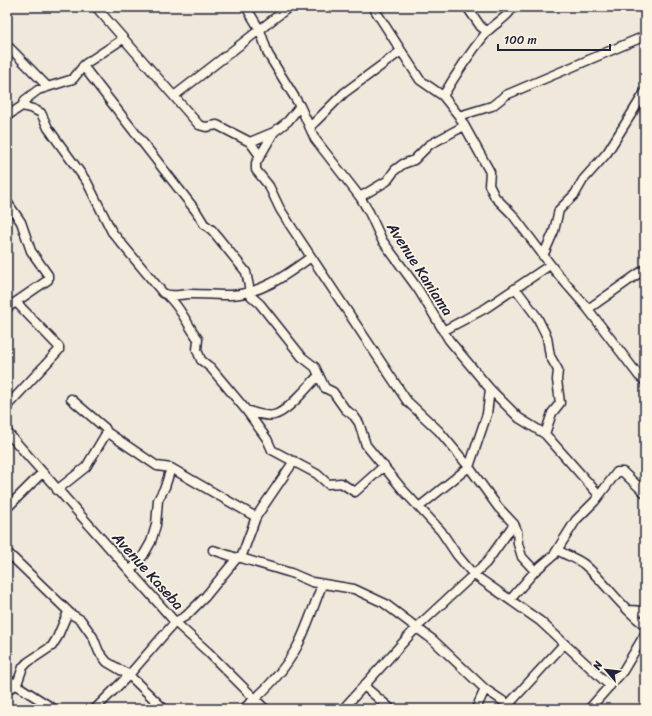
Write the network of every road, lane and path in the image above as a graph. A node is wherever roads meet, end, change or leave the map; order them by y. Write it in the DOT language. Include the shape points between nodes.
graph roads {
  1 [pos="96,7"];
  2 [pos="246,7"];
  3 [pos="289,7"];
  4 [pos="373,7"];
  5 [pos="467,7"];
  6 [pos="513,7"];
  7 [pos="260,30"];
  8 [pos="488,31"];
  9 [pos="645,36"];
  10 [pos="123,40"];
  11 [pos="7,45"];
  12 [pos="401,51"];
  13 [pos="83,66"];
  14 [pos="47,86"];
  15 [pos="645,92"];
  16 [pos="174,96"];
  17 [pos="443,96"];
  18 [pos="22,106"];
  19 [pos="300,106"];
  20 [pos="7,116"];
  21 [pos="459,116"];
  22 [pos="464,126"];
  23 [pos="310,127"];
  24 [pos="274,132"];
  25 [pos="250,142"];
  26 [pos="260,156"];
  27 [pos="360,197"];
  28 [pos="7,202"];
  29 [pos="544,256"];
  30 [pos="311,257"];
  31 [pos="550,265"];
  32 [pos="645,269"];
  33 [pos="516,289"];
  34 [pos="249,292"];
  35 [pos="168,296"];
  36 [pos="16,302"];
  37 [pos="7,308"];
  38 [pos="588,309"];
  39 [pos="443,331"];
  40 [pos="319,375"];
  41 [pos="645,381"];
  42 [pos="490,390"];
  43 [pos="71,399"];
  44 [pos="7,406"];
  45 [pos="246,410"];
  46 [pos="7,432"];
  47 [pos="107,432"];
  48 [pos="545,434"];
  49 [pos="294,461"];
  50 [pos="384,466"];
  51 [pos="469,467"];
  52 [pos="171,468"];
  53 [pos="42,473"];
  54 [pos="58,490"];
  55 [pos="645,493"];
  56 [pos="599,495"];
  57 [pos="420,507"];
  58 [pos="7,508"];
  59 [pos="256,517"];
  60 [pos="514,524"];
  61 [pos="213,550"];
  62 [pos="558,550"];
  63 [pos="7,552"];
  64 [pos="239,558"];
  65 [pos="130,571"];
  66 [pos="535,571"];
  67 [pos="473,574"];
  68 [pos="322,585"];
  69 [pos="510,600"];
  70 [pos="629,610"];
  71 [pos="645,611"];
  72 [pos="68,612"];
  73 [pos="174,622"];
  74 [pos="645,625"];
  75 [pos="417,628"];
  76 [pos="645,634"];
  77 [pos="564,644"];
  78 [pos="129,675"];
  79 [pos="7,679"];
  80 [pos="17,684"];
  81 [pos="364,686"];
  82 [pos="610,686"];
  83 [pos="485,689"];
  84 [pos="7,690"];
  85 [pos="255,700"];
  86 [pos="512,706"];
  87 [pos="54,709"];
  88 [pos="95,709"];
  89 [pos="164,709"];
  90 [pos="243,709"];
  91 [pos="265,709"];
  92 [pos="343,709"];
  93 [pos="391,709"];
  94 [pos="476,709"];
  95 [pos="591,709"];
  1 -- 10 [label="street"];
  2 -- 7 [label="street, Avenue Kaniama"];
  3 -- 7 [label="street"];
  4 -- 12 [label="street"];
  5 -- 8 [label="street" via="481,27"];
  6 -- 8 [label="street"];
  7 -- 16 [label="street"];
  7 -- 19 [label="street, Avenue Kaniama" via="268,54"];
  8 -- 17 [label="street" via="459,69"];
  9 -- 21 [label="street" via="506,95 492,106"];
  10 -- 13 [label="street"];
  10 -- 16 [label="street"];
  11 -- 14 [label="street"];
  12 -- 17 [label="street" via="420,80"];
  12 -- 23 [label="street" via="344,93"];
  13 -- 14 [label="street" via="72,79"];
  13 -- 34 [label="street" via="204,224 244,269"];
  14 -- 18 [label="street" via="25,100"];
  15 -- 29 [label="street" via="607,153 559,210"];
  16 -- 25 [label="street" via="199,125 217,125"];
  17 -- 21 [label="street"];
  18 -- 20 [label="street"];
  18 -- 35 [label="street" via="41,113 48,128 87,182 112,232"];
  19 -- 23 [label="street, Avenue Kaniama"];
  19 -- 24 [label="street" via="288,121"];
  21 -- 22 [label="street"];
  22 -- 27 [label="street" via="429,145 414,160 395,170 387,181"];
  22 -- 29 [label="street" via="490,172 490,189"];
  23 -- 27 [label="street, Avenue Kaniama" via="315,139"];
  24 -- 25 [label="street"];
  24 -- 26 [label="street"];
  25 -- 26 [label="street"];
  26 -- 30 [label="street" via="256,170 269,186 280,209"];
  27 -- 39 [label="street, Avenue Kaniama" via="382,240 418,289"];
  28 -- 36 [label="street" via="21,222 36,259 48,275 48,280 44,284"];
  29 -- 31 [label="street"];
  30 -- 34 [label="street" via="284,277 264,288"];
  30 -- 51 [label="street" via="407,401 424,416"];
  31 -- 33 [label="street"];
  31 -- 38 [label="street"];
  32 -- 38 [label="street"];
  33 -- 39 [label="street"];
  33 -- 48 [label="street" via="542,327 550,356 558,370 560,403 552,413"];
  34 -- 35 [label="street" via="231,295"];
  34 -- 40 [label="street"];
  35 -- 45 [label="street" via="178,305 185,321 198,338 197,350 201,360 211,368"];
  36 -- 37 [label="street"];
  36 -- 44 [label="street" via="59,347 59,350"];
  38 -- 41 [label="street"];
  39 -- 42 [label="street, Avenue Kaniama"];
  40 -- 45 [label="street" via="275,415"];
  40 -- 50 [label="street" via="325,388 333,392 345,409 354,416 366,445"];
  42 -- 48 [label="street, Avenue Kaniama" via="519,418"];
  42 -- 51 [label="street" via="487,414"];
  43 -- 47 [label="street"];
  45 -- 49 [label="street" via="272,450"];
  46 -- 53 [label="street, Avenue Kaseba"];
  47 -- 52 [label="street" via="157,466"];
  47 -- 54 [label="street" via="86,467"];
  48 -- 56 [label="street, Avenue Kaniama"];
  49 -- 50 [label="street" via="317,474 328,484 341,483 355,492"];
  49 -- 59 [label="street, Avenue Kaseba"];
  50 -- 57 [label="street"];
  51 -- 57 [label="street"];
  51 -- 60 [label="street" via="498,507"];
  52 -- 59 [label="street"];
  52 -- 65 [label="street" via="158,500 156,525 151,542"];
  53 -- 54 [label="street, Avenue Kaseba"];
  53 -- 58 [label="street"];
  54 -- 65 [label="street, Avenue Kaseba"];
  55 -- 56 [label="street" via="620,471"];
  56 -- 62 [label="street" via="576,520"];
  57 -- 67 [label="street"];
  59 -- 64 [label="street, Avenue Kaseba"];
  60 -- 66 [label="street" via="522,557"];
  60 -- 67 [label="street" via="486,563"];
  61 -- 64 [label="street"];
  62 -- 66 [label="street"];
  62 -- 70 [label="street" via="586,566"];
  63 -- 72 [label="street"];
  64 -- 68 [label="street" via="291,572"];
  64 -- 73 [label="street, Avenue Kaseba" via="191,612"];
  65 -- 73 [label="street, Avenue Kaseba"];
  66 -- 69 [label="street"];
  67 -- 69 [label="street"];
  67 -- 75 [label="street"];
  68 -- 75 [label="street" via="341,586 372,596"];
  68 -- 85 [label="street" via="297,647 286,665"];
  69 -- 77 [label="street" via="540,621"];
  70 -- 71 [label="street"];
  70 -- 74 [label="street"];
  72 -- 78 [label="street" via="81,620 107,662"];
  72 -- 80 [label="street" via="52,646 23,667"];
  73 -- 78 [label="street"];
  73 -- 85 [label="street"];
  75 -- 81 [label="street"];
  75 -- 83 [label="street"];
  76 -- 82 [label="street" via="630,662"];
  77 -- 82 [label="street"];
  77 -- 86 [label="street"];
  78 -- 88 [label="street"];
  78 -- 89 [label="street"];
  79 -- 80 [label="street"];
  80 -- 84 [label="street"];
  80 -- 87 [label="street"];
  81 -- 92 [label="street"];
  81 -- 93 [label="street"];
  82 -- 95 [label="street"];
  83 -- 86 [label="street"];
  83 -- 94 [label="street"];
  85 -- 90 [label="street"];
  85 -- 91 [label="street"];
}
